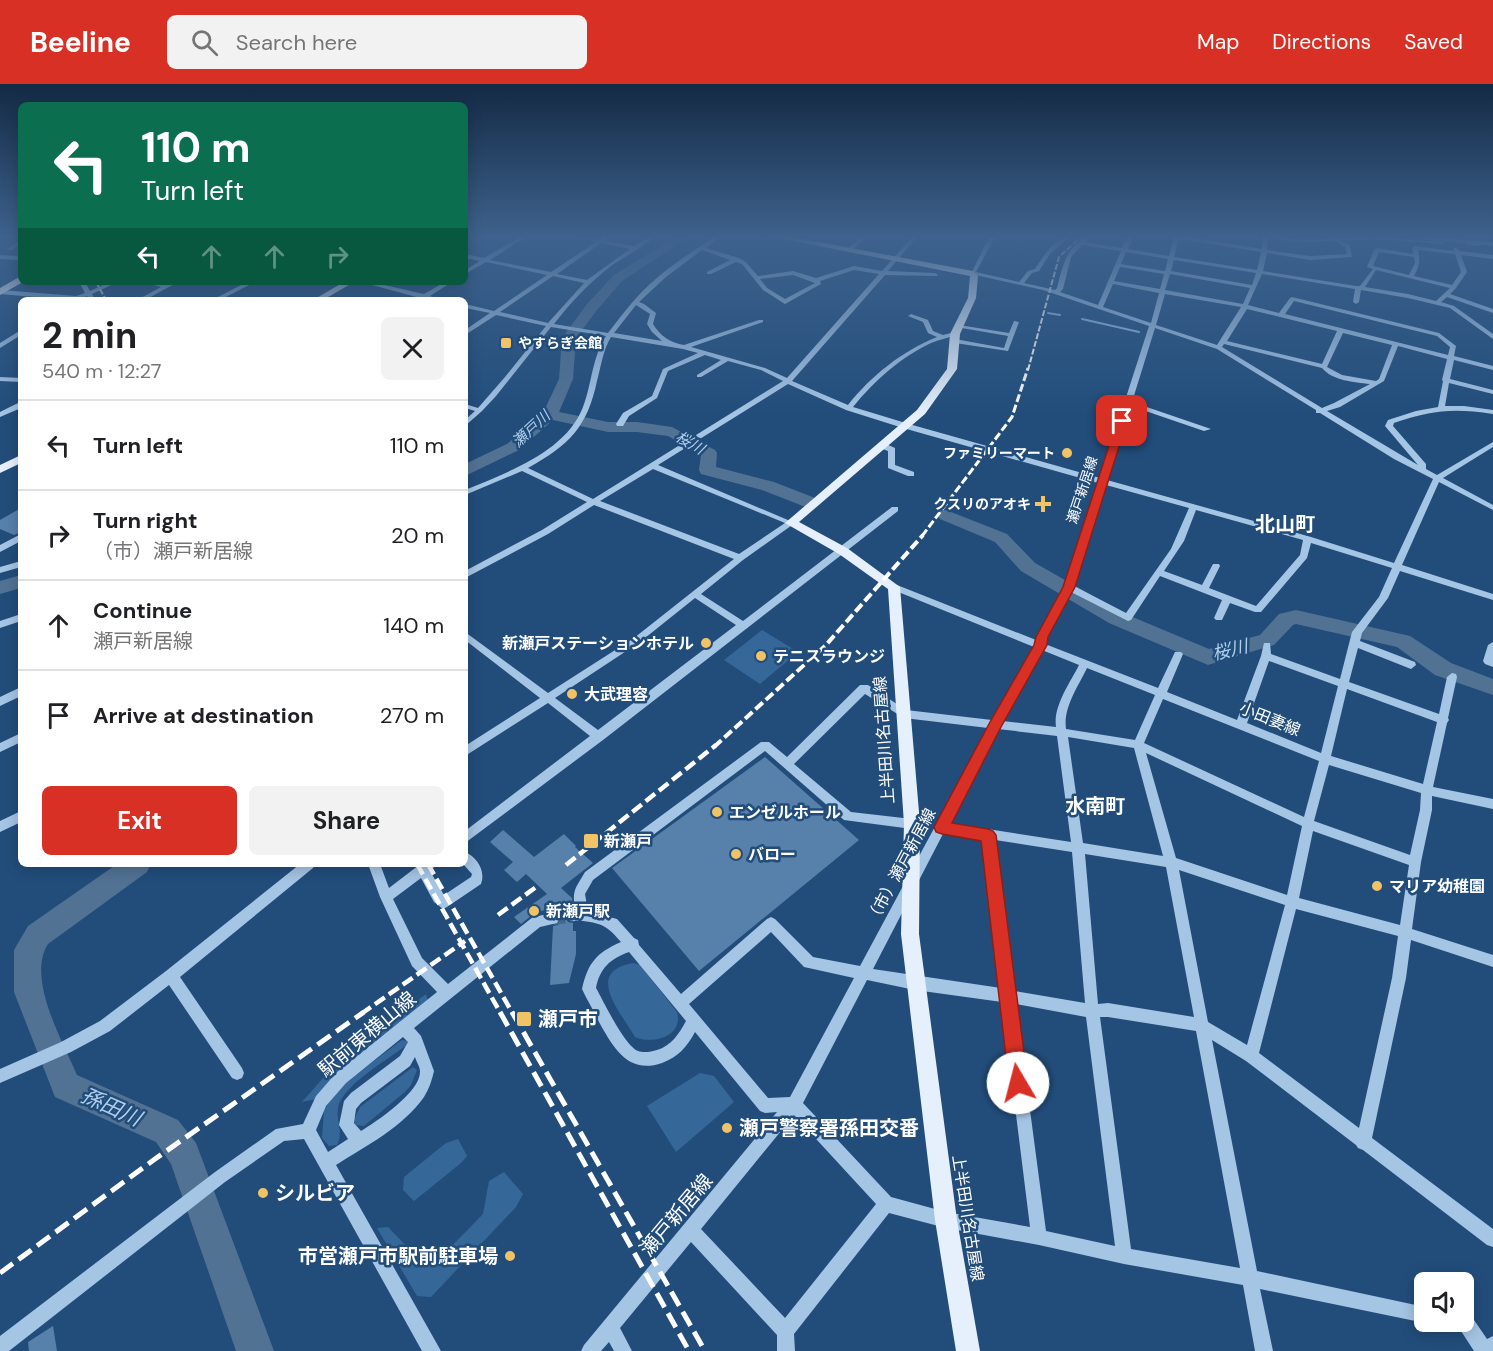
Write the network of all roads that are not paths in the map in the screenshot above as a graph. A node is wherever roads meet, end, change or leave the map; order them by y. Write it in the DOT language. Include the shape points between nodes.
graph roads {
  1 [pos="520,296"];
  2 [pos="574,296"];
  3 [pos="641,296"];
  4 [pos="776,296"];
  5 [pos="796,296"];
  6 [pos="862,296"];
  7 [pos="971,296"];
  8 [pos="1066,296"];
  9 [pos="1104,296"];
  10 [pos="1160,296"];
  11 [pos="1189,296"];
  12 [pos="1248,296"];
  13 [pos="1358,296"];
  14 [pos="1408,296"];
  15 [pos="1446,296"];
  16 [pos="1451,296"];
  17 [pos="1356,302"];
  18 [pos="634,303"];
  19 [pos="1437,303"];
  20 [pos="1244,306"];
  21 [pos="468,307"];
  22 [pos="1100,307"];
  23 [pos="1492,309"];
  24 [pos="494,313"];
  25 [pos="1281,315"];
  26 [pos="911,316"];
  27 [pos="761,321"];
  28 [pos="1016,322"];
  29 [pos="1153,325"];
  30 [pos="554,326"];
  31 [pos="1341,330"];
  32 [pos="468,331"];
  33 [pos="0,334"];
  34 [pos="18,334"];
  35 [pos="956,334"];
  36 [pos="18,335"];
  37 [pos="610,335"];
  38 [pos="1011,335"];
  39 [pos="941,336"];
  40 [pos="1493,337"];
  41 [pos="670,345"];
  42 [pos="1221,345"];
  43 [pos="1395,345"];
  44 [pos="0,346"];
  45 [pos="684,347"];
  46 [pos="703,353"];
  47 [pos="1449,358"];
  48 [pos="727,359"];
  49 [pos="1324,367"];
  50 [pos="1493,368"];
  51 [pos="699,376"];
  52 [pos="0,379"];
  53 [pos="18,380"];
  54 [pos="1445,380"];
  55 [pos="788,381"];
  56 [pos="1378,382"];
  57 [pos="1493,392"];
  58 [pos="1128,403"];
  59 [pos="18,406"];
  60 [pos="468,407"];
  61 [pos="849,408"];
  62 [pos="1441,408"];
  63 [pos="480,410"];
  64 [pos="1319,411"];
  65 [pos="1493,412"];
  66 [pos="0,415"];
  67 [pos="468,421"];
  68 [pos="620,424"];
  69 [pos="906,426"];
  70 [pos="1207,429"];
  71 [pos="1493,444"];
  72 [pos="883,446"];
  73 [pos="18,461"];
  74 [pos="653,466"];
  75 [pos="520,467"];
  76 [pos="0,470"];
  77 [pos="1422,470"];
  78 [pos="911,474"];
  79 [pos="1437,478"];
  80 [pos="1103,480"];
  81 [pos="468,492"];
  82 [pos="594,502"];
  83 [pos="1193,507"];
  84 [pos="1493,508"];
  85 [pos="895,509"];
  86 [pos="791,523"];
  87 [pos="18,539"];
  88 [pos="1308,539"];
  89 [pos="0,549"];
  90 [pos="843,551"];
  91 [pos="741,558"];
  92 [pos="18,565"];
  93 [pos="1216,566"];
  94 [pos="1396,568"];
  95 [pos="0,570"];
  96 [pos="1158,572"];
  97 [pos="468,573"];
  98 [pos="894,587"];
  99 [pos="1069,587"];
  100 [pos="1204,590"];
  101 [pos="696,595"];
  102 [pos="1493,597"];
  103 [pos="1227,598"];
  104 [pos="18,618"];
  105 [pos="1219,618"];
  106 [pos="0,625"];
  107 [pos="744,626"];
  108 [pos="468,637"];
  109 [pos="1355,643"];
  110 [pos="1040,645"];
  111 [pos="1493,645"];
  112 [pos="1178,654"];
  113 [pos="1085,663"];
  114 [pos="1493,663"];
  115 [pos="1411,665"];
  116 [pos="1452,677"];
  117 [pos="1344,684"];
  118 [pos="18,693"];
  119 [pos="1161,693"];
  120 [pos="549,697"];
  121 [pos="0,702"];
  122 [pos="904,714"];
  123 [pos="1443,720"];
  124 [pos="1241,724"];
  125 [pos="995,726"];
  126 [pos="1062,732"];
  127 [pos="599,737"];
  128 [pos="18,739"];
  129 [pos="1138,745"];
  130 [pos="0,748"];
  131 [pos="468,750"];
  132 [pos="1325,759"];
  133 [pos="787,764"];
  134 [pos="1427,790"];
  135 [pos="1493,804"];
  136 [pos="18,818"];
  137 [pos="912,824"];
  138 [pos="1308,824"];
  139 [pos="0,827"];
  140 [pos="942,827"];
  141 [pos="988,835"];
  142 [pos="468,836"];
  143 [pos="1078,847"];
  144 [pos="468,861"];
  145 [pos="1171,861"];
  146 [pos="1415,862"];
  147 [pos="305,867"];
  148 [pos="375,867"];
  149 [pos="427,867"];
  150 [pos="910,887"];
  151 [pos="386,897"];
  152 [pos="1292,902"];
  153 [pos="553,919"];
  154 [pos="1404,932"];
  155 [pos="633,944"];
  156 [pos="1493,961"];
  157 [pos="864,974"];
  158 [pos="171,976"];
  159 [pos="915,983"];
  160 [pos="447,993"];
  161 [pos="1007,996"];
  162 [pos="682,1002"];
  163 [pos="1092,1011"];
  164 [pos="694,1019"];
  165 [pos="1201,1025"];
  166 [pos="404,1028"];
  167 [pos="416,1041"];
  168 [pos="1251,1056"];
  169 [pos="237,1073"];
  170 [pos="0,1076"];
  171 [pos="794,1104"];
  172 [pos="308,1131"];
  173 [pos="359,1141"];
  174 [pos="1364,1143"];
  175 [pos="326,1162"];
  176 [pos="886,1204"];
  177 [pos="946,1220"];
  178 [pos="691,1230"];
  179 [pos="1039,1237"];
  180 [pos="1493,1239"];
  181 [pos="1124,1256"];
  182 [pos="1249,1278"];
  183 [pos="1414,1313"];
  184 [pos="610,1327"];
  185 [pos="785,1331"];
  186 [pos="1472,1332"];
  187 [pos="1493,1344"];
  188 [pos="0,1347"];
  189 [pos="432,1351"];
  190 [pos="590,1351"];
  191 [pos="623,1351"];
  192 [pos="786,1351"];
  193 [pos="968,1351"];
  194 [pos="1264,1351"];
  195 [pos="1484,1351"];
  196 [pos="1489,1351"];
  1 -- 24 [label="street"];
  2 -- 30 [label="street"];
  3 -- 18 [label="street"];
  4 -- 5 [label="street" via="785,302"];
  6 -- 55 [label="street"];
  7 -- 35 [label="main road"];
  8 -- 22 [label="street"];
  9 -- 22 [label="street"];
  10 -- 29 [label="street, 瀬戸新居線"];
  11 -- 20 [label="street"];
  12 -- 20 [label="street"];
  13 -- 17 [label="street"];
  14 -- 19 [label="street"];
  15 -- 19 [label="street"];
  16 -- 23 [label="street"];
  18 -- 37 [label="street"];
  18 -- 41 [label="street" via="653,313 650,324"];
  19 -- 40 [label="street" via="1452,307"];
  20 -- 25 [label="street"];
  20 -- 42 [label="street"];
  21 -- 24 [label="street"];
  22 -- 29 [label="street"];
  24 -- 30 [label="street"];
  24 -- 32 [label="street"];
  25 -- 31 [label="street"];
  25 -- 47 [label="street" via="1292,299 1439,335 1453,346"];
  26 -- 39 [label="street" via="926,321 930,332"];
  27 -- 45 [label="street"];
  28 -- 38 [label="street"];
  29 -- 42 [label="street"];
  29 -- 58 [label="street, 瀬戸新居線"];
  30 -- 37 [label="street"];
  30 -- 63 [label="street"];
  31 -- 43 [label="street"];
  31 -- 49 [label="street"];
  33 -- 34 [label="street"];
  35 -- 38 [label="street"];
  35 -- 38 [label="street" via="1006,350"];
  35 -- 39 [label="street"];
  35 -- 69 [label="main road" via="952,369"];
  36 -- 44 [label="street"];
  37 -- 41 [label="street"];
  37 -- 75 [label="street" via="604,343 579,424 568,437"];
  39 -- 61 [label="street" via="898,360"];
  41 -- 45 [label="street"];
  42 -- 49 [label="street"];
  42 -- 64 [label="street"];
  43 -- 47 [label="street"];
  43 -- 56 [label="street"];
  45 -- 46 [label="street"];
  46 -- 48 [label="street"];
  46 -- 68 [label="street" via="666,370 655,397 626,415"];
  47 -- 50 [label="street"];
  47 -- 54 [label="street"];
  48 -- 51 [label="street"];
  48 -- 55 [label="street"];
  49 -- 56 [label="street" via="1330,373"];
  52 -- 53 [label="street"];
  54 -- 57 [label="street"];
  54 -- 62 [label="street"];
  55 -- 61 [label="street"];
  55 -- 74 [label="street"];
  56 -- 64 [label="street"];
  58 -- 70 [label="street"];
  58 -- 80 [label="street, 瀬戸新居線"];
  59 -- 66 [label="street"];
  60 -- 63 [label="street"];
  61 -- 69 [label="street"];
  62 -- 65 [label="street"];
  62 -- 77 [label="street" via="1424,409 1389,426 1423,466"];
  63 -- 67 [label="street"];
  64 -- 77 [label="street"];
  69 -- 72 [label="main road"];
  69 -- 80 [label="street"];
  71 -- 79 [label="street"];
  72 -- 78 [label="street" via="892,450 891,466"];
  72 -- 86 [label="main road"];
  73 -- 76 [label="main road"];
  74 -- 82 [label="street"];
  74 -- 86 [label="street"];
  75 -- 81 [label="street"];
  75 -- 82 [label="street"];
  77 -- 79 [label="street"];
  79 -- 84 [label="street"];
  79 -- 94 [label="street"];
  80 -- 83 [label="street"];
  80 -- 99 [label="street, 瀬戸新居線"];
  82 -- 91 [label="street"];
  82 -- 97 [label="street"];
  83 -- 88 [label="street"];
  83 -- 96 [label="street" via="1184,535"];
  85 -- 90 [label="street"];
  86 -- 90 [label="main road"];
  86 -- 91 [label="street"];
  87 -- 89 [label="street"];
  88 -- 94 [label="street"];
  88 -- 103 [label="street" via="1304,556 1258,610"];
  90 -- 98 [label="main road"];
  90 -- 107 [label="street"];
  91 -- 101 [label="street"];
  92 -- 95 [label="street"];
  93 -- 100 [label="street"];
  94 -- 102 [label="street"];
  94 -- 109 [label="street"];
  96 -- 99 [label="street" via="1128,618"];
  96 -- 100 [label="street"];
  98 -- 110 [label="street, 小田妻線"];
  98 -- 122 [label="main road, 上半田川名古屋線"];
  99 -- 110 [label="street, 瀬戸新居線"];
  100 -- 103 [label="street"];
  101 -- 107 [label="street"];
  101 -- 120 [label="street" via="637,640"];
  103 -- 105 [label="street"];
  104 -- 106 [label="street"];
  107 -- 127 [label="street"];
  108 -- 120 [label="street"];
  109 -- 115 [label="street"];
  109 -- 117 [label="street"];
  110 -- 113 [label="street, 小田妻線"];
  110 -- 125 [label="street, （市）瀬戸新居線"];
  111 -- 114 [label="street" via="1488,661"];
  112 -- 119 [label="street"];
  113 -- 119 [label="street, 小田妻線"];
  113 -- 126 [label="street" via="1063,707"];
  116 -- 123 [label="street"];
  117 -- 123 [label="street"];
  117 -- 124 [label="street" via="1266,650"];
  117 -- 132 [label="street"];
  118 -- 121 [label="street"];
  119 -- 124 [label="street, 小田妻線"];
  119 -- 129 [label="street"];
  120 -- 127 [label="street"];
  120 -- 131 [label="street"];
  122 -- 125 [label="street"];
  122 -- 133 [label="street" via="864,688"];
  122 -- 137 [label="main road, 上半田川名古屋線"];
  123 -- 134 [label="street"];
  124 -- 132 [label="street, 小田妻線"];
  125 -- 126 [label="street"];
  125 -- 140 [label="street, （市）瀬戸新居線"];
  126 -- 129 [label="street"];
  126 -- 143 [label="street"];
  127 -- 142 [label="street"];
  128 -- 130 [label="street"];
  129 -- 138 [label="street"];
  129 -- 145 [label="street"];
  132 -- 134 [label="street, 小田妻線"];
  132 -- 138 [label="street"];
  133 -- 137 [label="street" via="848,817"];
  133 -- 155 [label="street" via="765,745 589,876 579,892 578,915 613,922"];
  134 -- 135 [label="street, 小田妻線"];
  134 -- 146 [label="street"];
  136 -- 139 [label="street"];
  137 -- 150 [label="main road, 上半田川名古屋線"];
  138 -- 146 [label="street"];
  138 -- 152 [label="street"];
  140 -- 141 [label="street"];
  140 -- 150 [label="street, （市）瀬戸新居線"];
  141 -- 143 [label="street"];
  141 -- 161 [label="street"];
  143 -- 145 [label="street"];
  143 -- 163 [label="street"];
  144 -- 149 [label="street" via="478,873 477,880 443,903"];
  145 -- 152 [label="street"];
  145 -- 165 [label="street"];
  146 -- 154 [label="street"];
  147 -- 158 [label="street"];
  148 -- 151 [label="street"];
  149 -- 151 [label="street"];
  150 -- 157 [label="street, （市）瀬戸新居線"];
  150 -- 159 [label="main road, 上半田川名古屋線"];
  151 -- 160 [label="street" via="417,962"];
  152 -- 154 [label="street"];
  152 -- 168 [label="street"];
  153 -- 160 [label="street, 駅前東横山線" via="537,921"];
  154 -- 156 [label="street"];
  154 -- 174 [label="street" via="1399,978"];
  155 -- 162 [label="street"];
  155 -- 164 [label="street" via="599,960 589,989 625,1048 634,1057 651,1059 669,1054 683,1043"];
  157 -- 159 [label="street"];
  157 -- 162 [label="street" via="809,963 771,923"];
  157 -- 171 [label="street, （市）瀬戸新居線"];
  158 -- 169 [label="street"];
  158 -- 170 [label="street" via="105,1026"];
  159 -- 161 [label="street"];
  159 -- 177 [label="main road, 上半田川名古屋線"];
  160 -- 166 [label="street, 駅前東横山線"];
  161 -- 163 [label="street"];
  161 -- 179 [label="street"];
  162 -- 164 [label="street"];
  163 -- 165 [label="street" via="1108,1010"];
  163 -- 181 [label="street"];
  164 -- 171 [label="street" via="765,1106"];
  165 -- 168 [label="street"];
  165 -- 182 [label="street"];
  166 -- 167 [label="street"];
  166 -- 172 [label="street, 駅前東横山線" via="341,1078 321,1101"];
  167 -- 173 [label="street" via="427,1071 420,1091"];
  167 -- 173 [label="street" via="405,1060 349,1107 346,1125"];
  168 -- 174 [label="street"];
  171 -- 176 [label="street"];
  171 -- 178 [label="street, 瀬戸新居線"];
  172 -- 175 [label="street"];
  172 -- 188 [label="street" via="281,1134"];
  173 -- 175 [label="street"];
  174 -- 180 [label="street"];
  175 -- 189 [label="street"];
  176 -- 177 [label="street"];
  176 -- 185 [label="street"];
  177 -- 179 [label="street"];
  177 -- 193 [label="main road, 上半田川名古屋線"];
  178 -- 184 [label="street, 瀬戸新居線"];
  178 -- 185 [label="street"];
  179 -- 181 [label="street"];
  181 -- 182 [label="street"];
  182 -- 183 [label="street"];
  182 -- 194 [label="street"];
  184 -- 190 [label="street, 瀬戸新居線"];
  184 -- 191 [label="street"];
  185 -- 192 [label="street"];
  186 -- 195 [label="street"];
  187 -- 196 [label="street"];
}
